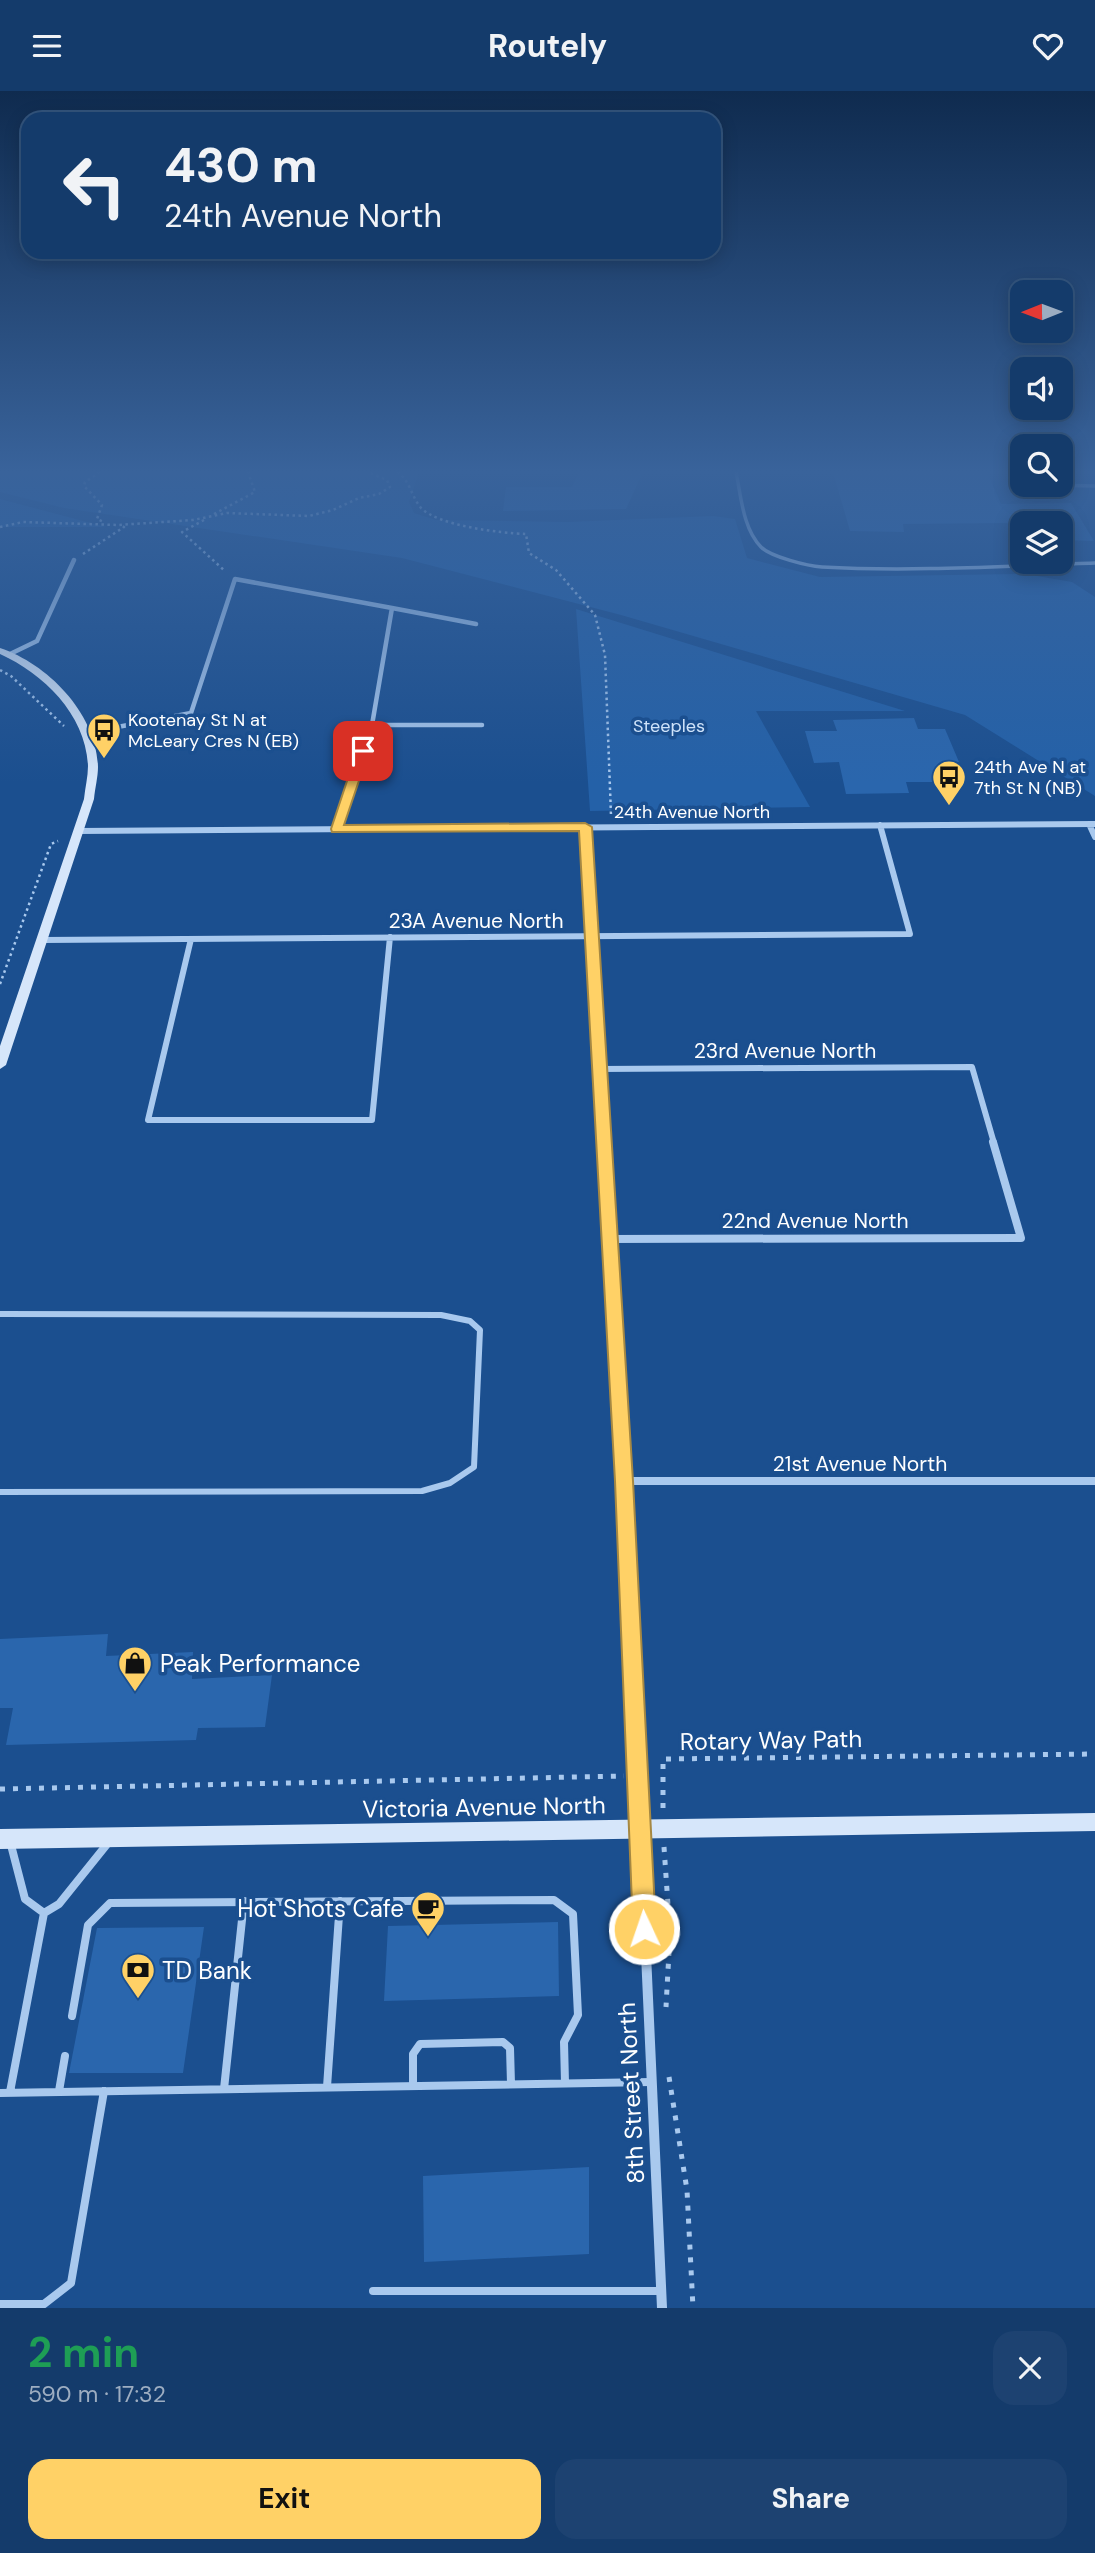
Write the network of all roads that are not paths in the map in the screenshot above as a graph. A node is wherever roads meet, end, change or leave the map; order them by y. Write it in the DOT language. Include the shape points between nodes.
graph roads {
  1 [pos="67,575"];
  2 [pos="393,608"];
  3 [pos="476,624"];
  4 [pos="4,653"];
  5 [pos="372,725"];
  6 [pos="482,725"];
  7 [pos="86,733"];
  8 [pos="1092,824"];
  9 [pos="880,825"];
  10 [pos="585,827"];
  11 [pos="337,829"];
  12 [pos="78,831"];
  13 [pos="1095,837"];
  14 [pos="592,936"];
  15 [pos="390,937"];
  16 [pos="191,939"];
  17 [pos="43,940"];
  18 [pos="0,1065"];
  19 [pos="599,1069"];
  20 [pos="1021,1238"];
  21 [pos="609,1239"];
  22 [pos="0,1314"];
  23 [pos="624,1481"];
  24 [pos="1095,1481"];
  25 [pos="0,1492"];
  26 [pos="1095,1822"];
  27 [pos="640,1829"];
  28 [pos="112,1837"];
  29 [pos="5,1839"];
  30 [pos="244,1901"];
  31 [pos="340,1901"];
  32 [pos="44,1913"];
  33 [pos="72,2015"];
  34 [pos="65,2056"];
  35 [pos="651,2082"];
  36 [pos="565,2083"];
  37 [pos="511,2084"];
  38 [pos="413,2085"];
  39 [pos="327,2087"];
  40 [pos="224,2089"];
  41 [pos="59,2091"];
  42 [pos="104,2091"];
  43 [pos="0,2092"];
  44 [pos="10,2092"];
  45 [pos="373,2291"];
  46 [pos="662,2291"];
  47 [pos="0,2304"];
  48 [pos="662,2308"];
  1 -- 4 [label="street" via="37,641"];
  2 -- 3 [label="street"];
  2 -- 5 [label="street"];
  2 -- 7 [label="street" via="235,579 191,713"];
  4 -- 7 [label="street" via="39,674 71,703"];
  5 -- 6 [label="street"];
  5 -- 11 [label="street"];
  7 -- 12 [label="street" via="93,764 89,799"];
  8 -- 9 [label="street, 24th Avenue North"];
  8 -- 13 [label="street"];
  9 -- 10 [label="street, 24th Avenue North"];
  9 -- 14 [label="street, 23A Avenue North" via="910,934"];
  10 -- 11 [label="street, 24th Avenue North"];
  10 -- 14 [label="street, 8th Street North"];
  11 -- 12 [label="street, 24th Avenue North"];
  12 -- 17 [label="street"];
  14 -- 15 [label="street, 23A Avenue North"];
  14 -- 19 [label="street, 8th Street North"];
  15 -- 16 [label="street, 23A Avenue North"];
  15 -- 16 [label="street" via="372,1120 148,1120"];
  16 -- 17 [label="street, 23A Avenue North"];
  17 -- 18 [label="street"];
  19 -- 20 [label="street, 23rd Avenue North" via="972,1067"];
  19 -- 21 [label="street, 8th Street North"];
  20 -- 21 [label="street, 22nd Avenue North"];
  21 -- 23 [label="street, 8th Street North"];
  22 -- 25 [label="lane" via="441,1315 470,1321 480,1330 474,1467 442,1487 422,1491"];
  23 -- 24 [label="street, 21st Avenue North"];
  23 -- 27 [label="street, 8th Street North"];
  26 -- 27 [label="street, Victoria Avenue North"];
  27 -- 28 [label="street, Victoria Avenue North"];
  27 -- 35 [label="street, 8th Street North"];
  28 -- 29 [label="street, Victoria Avenue North"];
  28 -- 32 [label="lane" via="59,1904"];
  29 -- 32 [label="lane" via="25,1899"];
  30 -- 31 [label="lane"];
  30 -- 33 [label="lane" via="110,1903 88,1925"];
  30 -- 40 [label="lane"];
  31 -- 36 [label="lane" via="554,1900 573,1914 578,2015 564,2042"];
  31 -- 39 [label="lane"];
  32 -- 44 [label="lane"];
  34 -- 41 [label="lane"];
  35 -- 36 [label="lane"];
  35 -- 46 [label="street, 8th Street North"];
  36 -- 37 [label="lane"];
  37 -- 38 [label="lane"];
  37 -- 38 [label="lane" via="510,2048 503,2042 420,2044 413,2055"];
  38 -- 39 [label="lane"];
  39 -- 40 [label="lane"];
  40 -- 42 [label="lane"];
  41 -- 42 [label="lane"];
  41 -- 44 [label="lane"];
  42 -- 47 [label="lane" via="71,2283 44,2304"];
  43 -- 44 [label="lane"];
  45 -- 46 [label="lane"];
  46 -- 48 [label="street, 8th Street North"];
}
